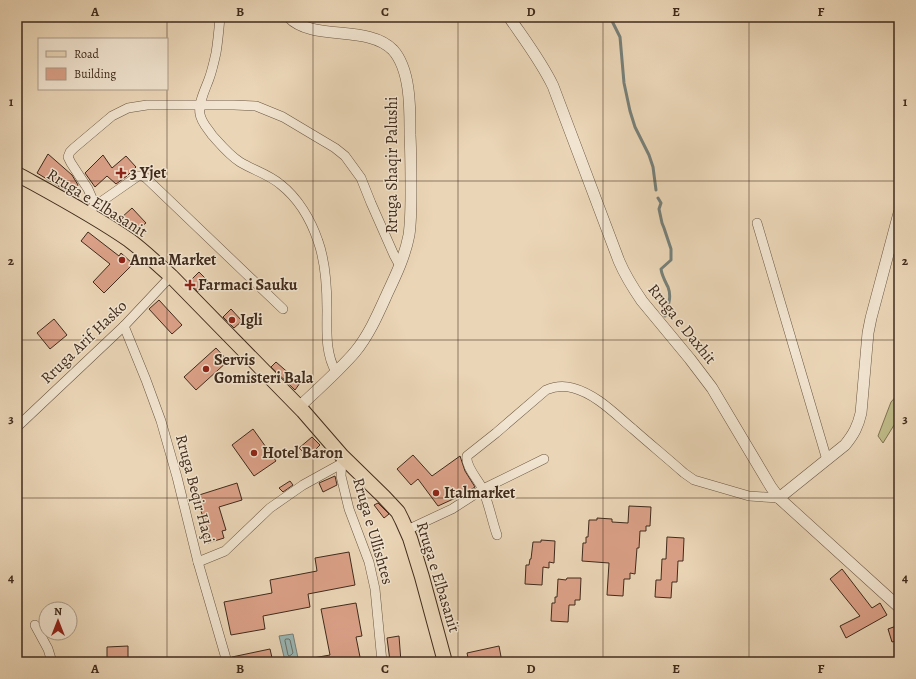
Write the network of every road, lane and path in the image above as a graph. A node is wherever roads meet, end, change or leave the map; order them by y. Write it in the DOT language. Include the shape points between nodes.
graph roads {
  1 [pos="220,17"];
  2 [pos="289,17"];
  3 [pos="509,17"];
  4 [pos="200,105"];
  5 [pos="17,174"];
  6 [pos="91,209"];
  7 [pos="899,213"];
  8 [pos="757,223"];
  9 [pos="400,266"];
  10 [pos="171,276"];
  11 [pos="283,309"];
  12 [pos="124,326"];
  13 [pos="336,372"];
  14 [pos="299,407"];
  15 [pos="17,427"];
  16 [pos="544,459"];
  17 [pos="342,460"];
  18 [pos="828,460"];
  19 [pos="483,490"];
  20 [pos="779,498"];
  21 [pos="407,530"];
  22 [pos="497,535"];
  23 [pos="198,562"];
  24 [pos="899,606"];
  25 [pos="35,625"];
  26 [pos="52,662"];
  27 [pos="227,662"];
  28 [pos="382,662"];
  29 [pos="445,662"];
  1 -- 4 [label="street" via="216,52"];
  2 -- 9 [label="street, Rruga Shaqir Palushi" via="302,26 316,30 377,40 397,55 406,76 410,104 411,169 409,233"];
  3 -- 20 [label="street, Rruga e Daxhit" via="547,72 626,277 642,301 712,388"];
  4 -- 6 [label="street" via="148,105 128,108 112,116 74,148 68,157 88,189"];
  4 -- 9 [label="street" via="256,106 283,117 345,156 361,178"];
  4 -- 13 [label="street" via="203,122 224,149 240,162 280,184 307,216 323,259 327,338 329,354"];
  5 -- 6 [label="main road, Rruga e Elbasanit"];
  6 -- 10 [label="main road, Rruga e Elbasanit"];
  6 -- 11 [label="street" via="138,176 146,178"];
  7 -- 18 [label="street" via="868,333 858,424 845,445"];
  8 -- 18 [label="street"];
  9 -- 13 [label="street, Rruga Shaqir Palushi" via="364,340"];
  10 -- 12 [label="street, Rruga Arif Hasko"];
  10 -- 14 [label="main road, Rruga e Elbasanit"];
  12 -- 15 [label="street, Rruga Arif Hasko"];
  12 -- 23 [label="street, Rruga Beqir Haçi" via="161,421"];
  13 -- 14 [label="street, Rruga Shaqir Palushi"];
  14 -- 17 [label="main road, Rruga e Elbasanit"];
  16 -- 19 [label="street"];
  17 -- 21 [label="main road, Rruga e Elbasanit" via="393,507"];
  17 -- 23 [label="street" via="270,508 225,551"];
  17 -- 28 [label="street, Rruga e Ullishtes" via="341,476 349,509 369,562 375,589"];
  18 -- 20 [label="street"];
  19 -- 20 [label="street" via="468,466 467,456 546,390 563,386 581,391 604,405 694,480 749,496"];
  19 -- 21 [label="street" via="452,509"];
  19 -- 22 [label="street"];
  20 -- 24 [label="street, Rruga e Daxhit"];
  21 -- 29 [label="main road, Rruga e Elbasanit"];
  23 -- 27 [label="street, Rruga Beqir Haçi"];
  25 -- 26 [label="street"];
}
